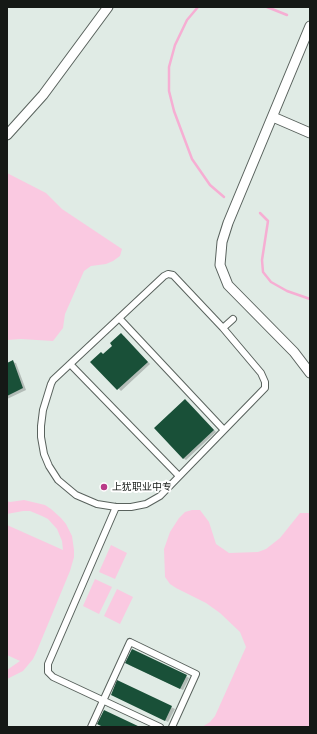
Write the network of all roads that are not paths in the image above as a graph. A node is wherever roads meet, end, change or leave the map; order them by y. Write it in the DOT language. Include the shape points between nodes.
graph roads {
  1 [pos="108,7"];
  2 [pos="310,26"];
  3 [pos="273,117"];
  4 [pos="310,133"];
  5 [pos="7,135"];
  6 [pos="119,318"];
  7 [pos="234,320"];
  8 [pos="223,328"];
  9 [pos="70,364"];
  10 [pos="310,373"];
  11 [pos="224,430"];
  12 [pos="179,476"];
  13 [pos="116,507"];
  14 [pos="104,700"];
  15 [pos="91,727"];
  16 [pos="160,727"];
  17 [pos="172,727"];
  1 -- 5 [label="street" via="43,95"];
  2 -- 3 [label="street"];
  3 -- 4 [label="street"];
  3 -- 10 [label="street" via="228,223 222,242 220,264 228,285 294,352"];
  6 -- 8 [label="street" via="168,274 174,275"];
  6 -- 9 [label="street"];
  6 -- 11 [label="street"];
  7 -- 8 [label="street"];
  8 -- 11 [label="street" via="262,373 265,382 265,388"];
  9 -- 12 [label="street"];
  9 -- 13 [label="street" via="53,380 43,410 40,426 44,454 58,480 76,495 97,504"];
  11 -- 12 [label="street"];
  12 -- 13 [label="street" via="160,496 146,504"];
  13 -- 14 [label="street" via="48,664 48,672 53,677"];
  14 -- 15 [label="street"];
  14 -- 16 [label="street"];
  14 -- 17 [label="street" via="130,642 196,674"];
}
